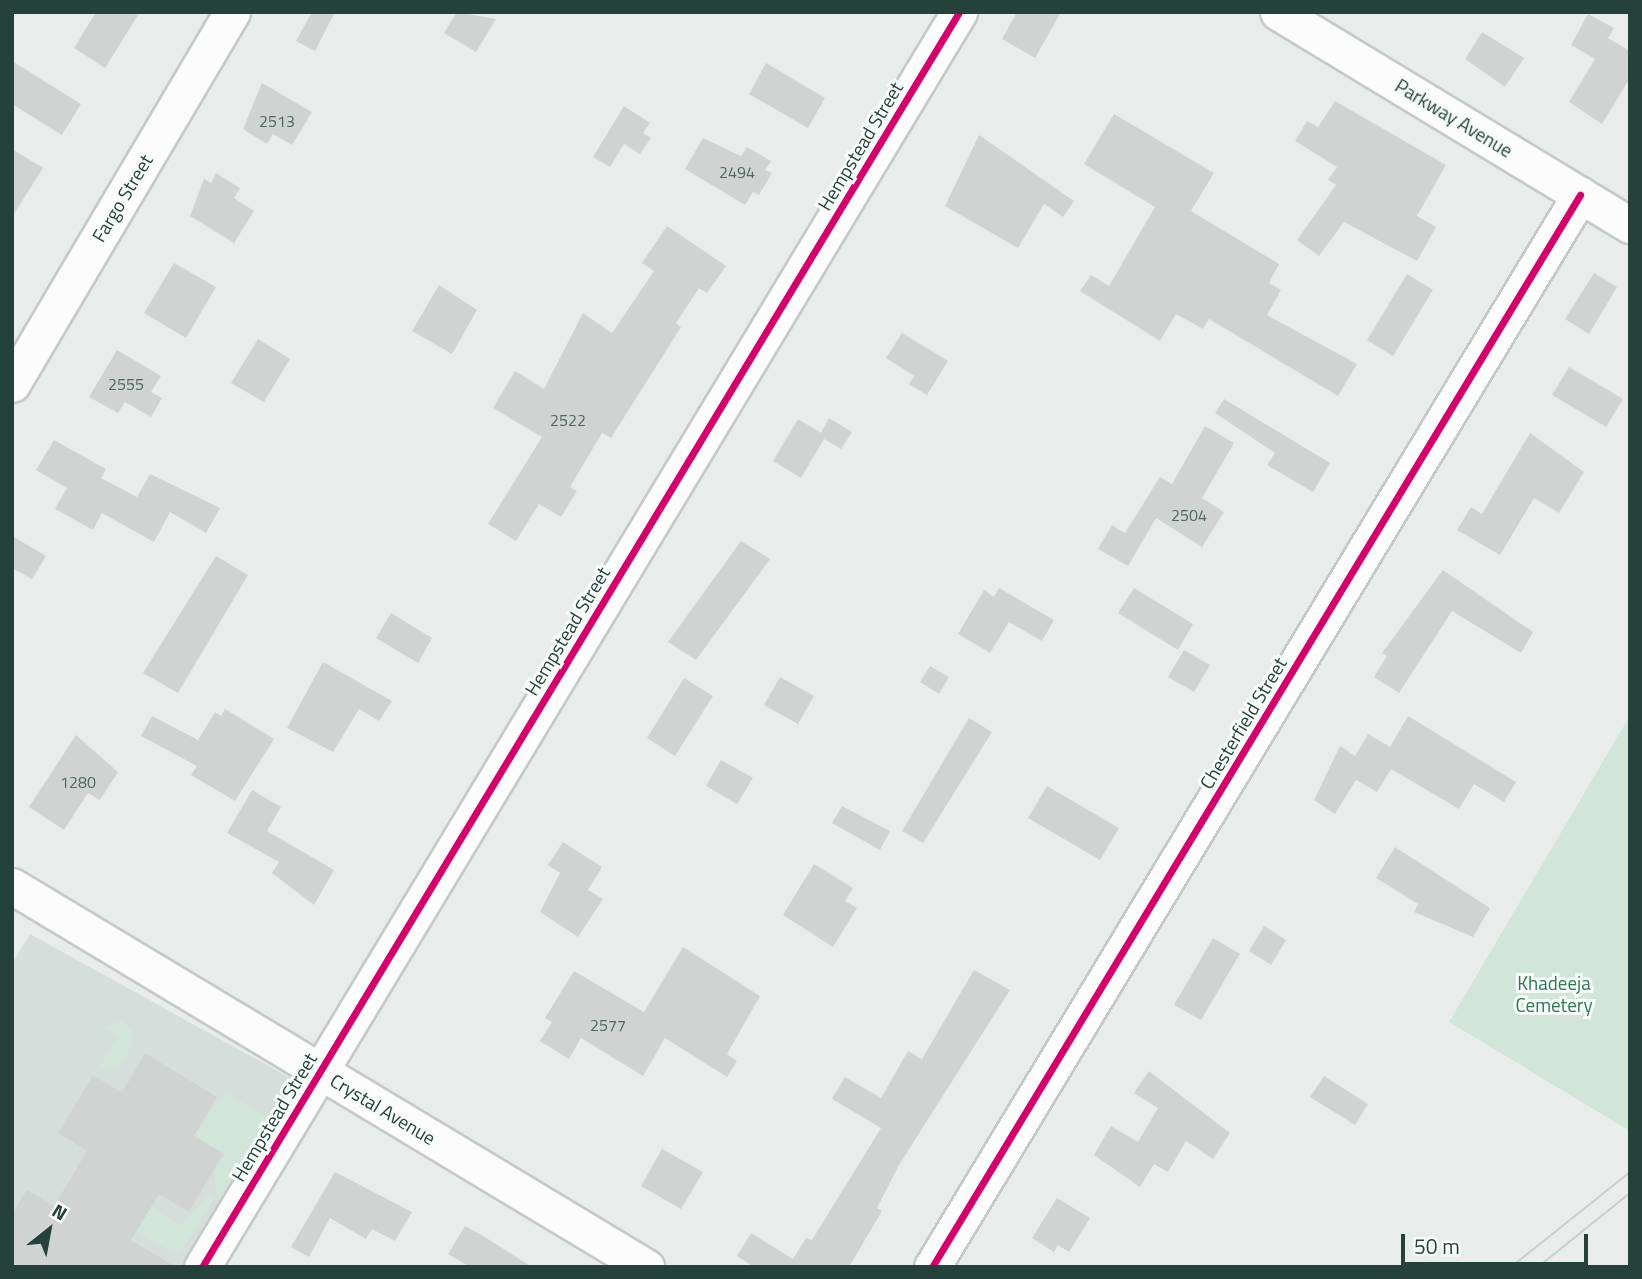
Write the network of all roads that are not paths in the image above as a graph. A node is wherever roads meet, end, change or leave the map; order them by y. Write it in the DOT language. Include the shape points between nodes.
graph roads {
  1 [pos="232,12"];
  2 [pos="959,12"];
  3 [pos="1278,12"];
  4 [pos="1580,195"];
  5 [pos="1630,225"];
  6 [pos="12,384"];
  7 [pos="12,886"];
  8 [pos="320,1071"];
  9 [pos="202,1267"];
  10 [pos="646,1267"];
  11 [pos="932,1267"];
  1 -- 6 [label="street, Fargo Street"];
  2 -- 8 [label="street, Hempstead Street"];
  3 -- 4 [label="street, Parkway Avenue"];
  4 -- 5 [label="street, Parkway Avenue"];
  4 -- 11 [label="street, Chesterfield Street"];
  7 -- 8 [label="street, Crystal Avenue"];
  8 -- 9 [label="street, Hempstead Street"];
  8 -- 10 [label="street, Crystal Avenue"];
}
